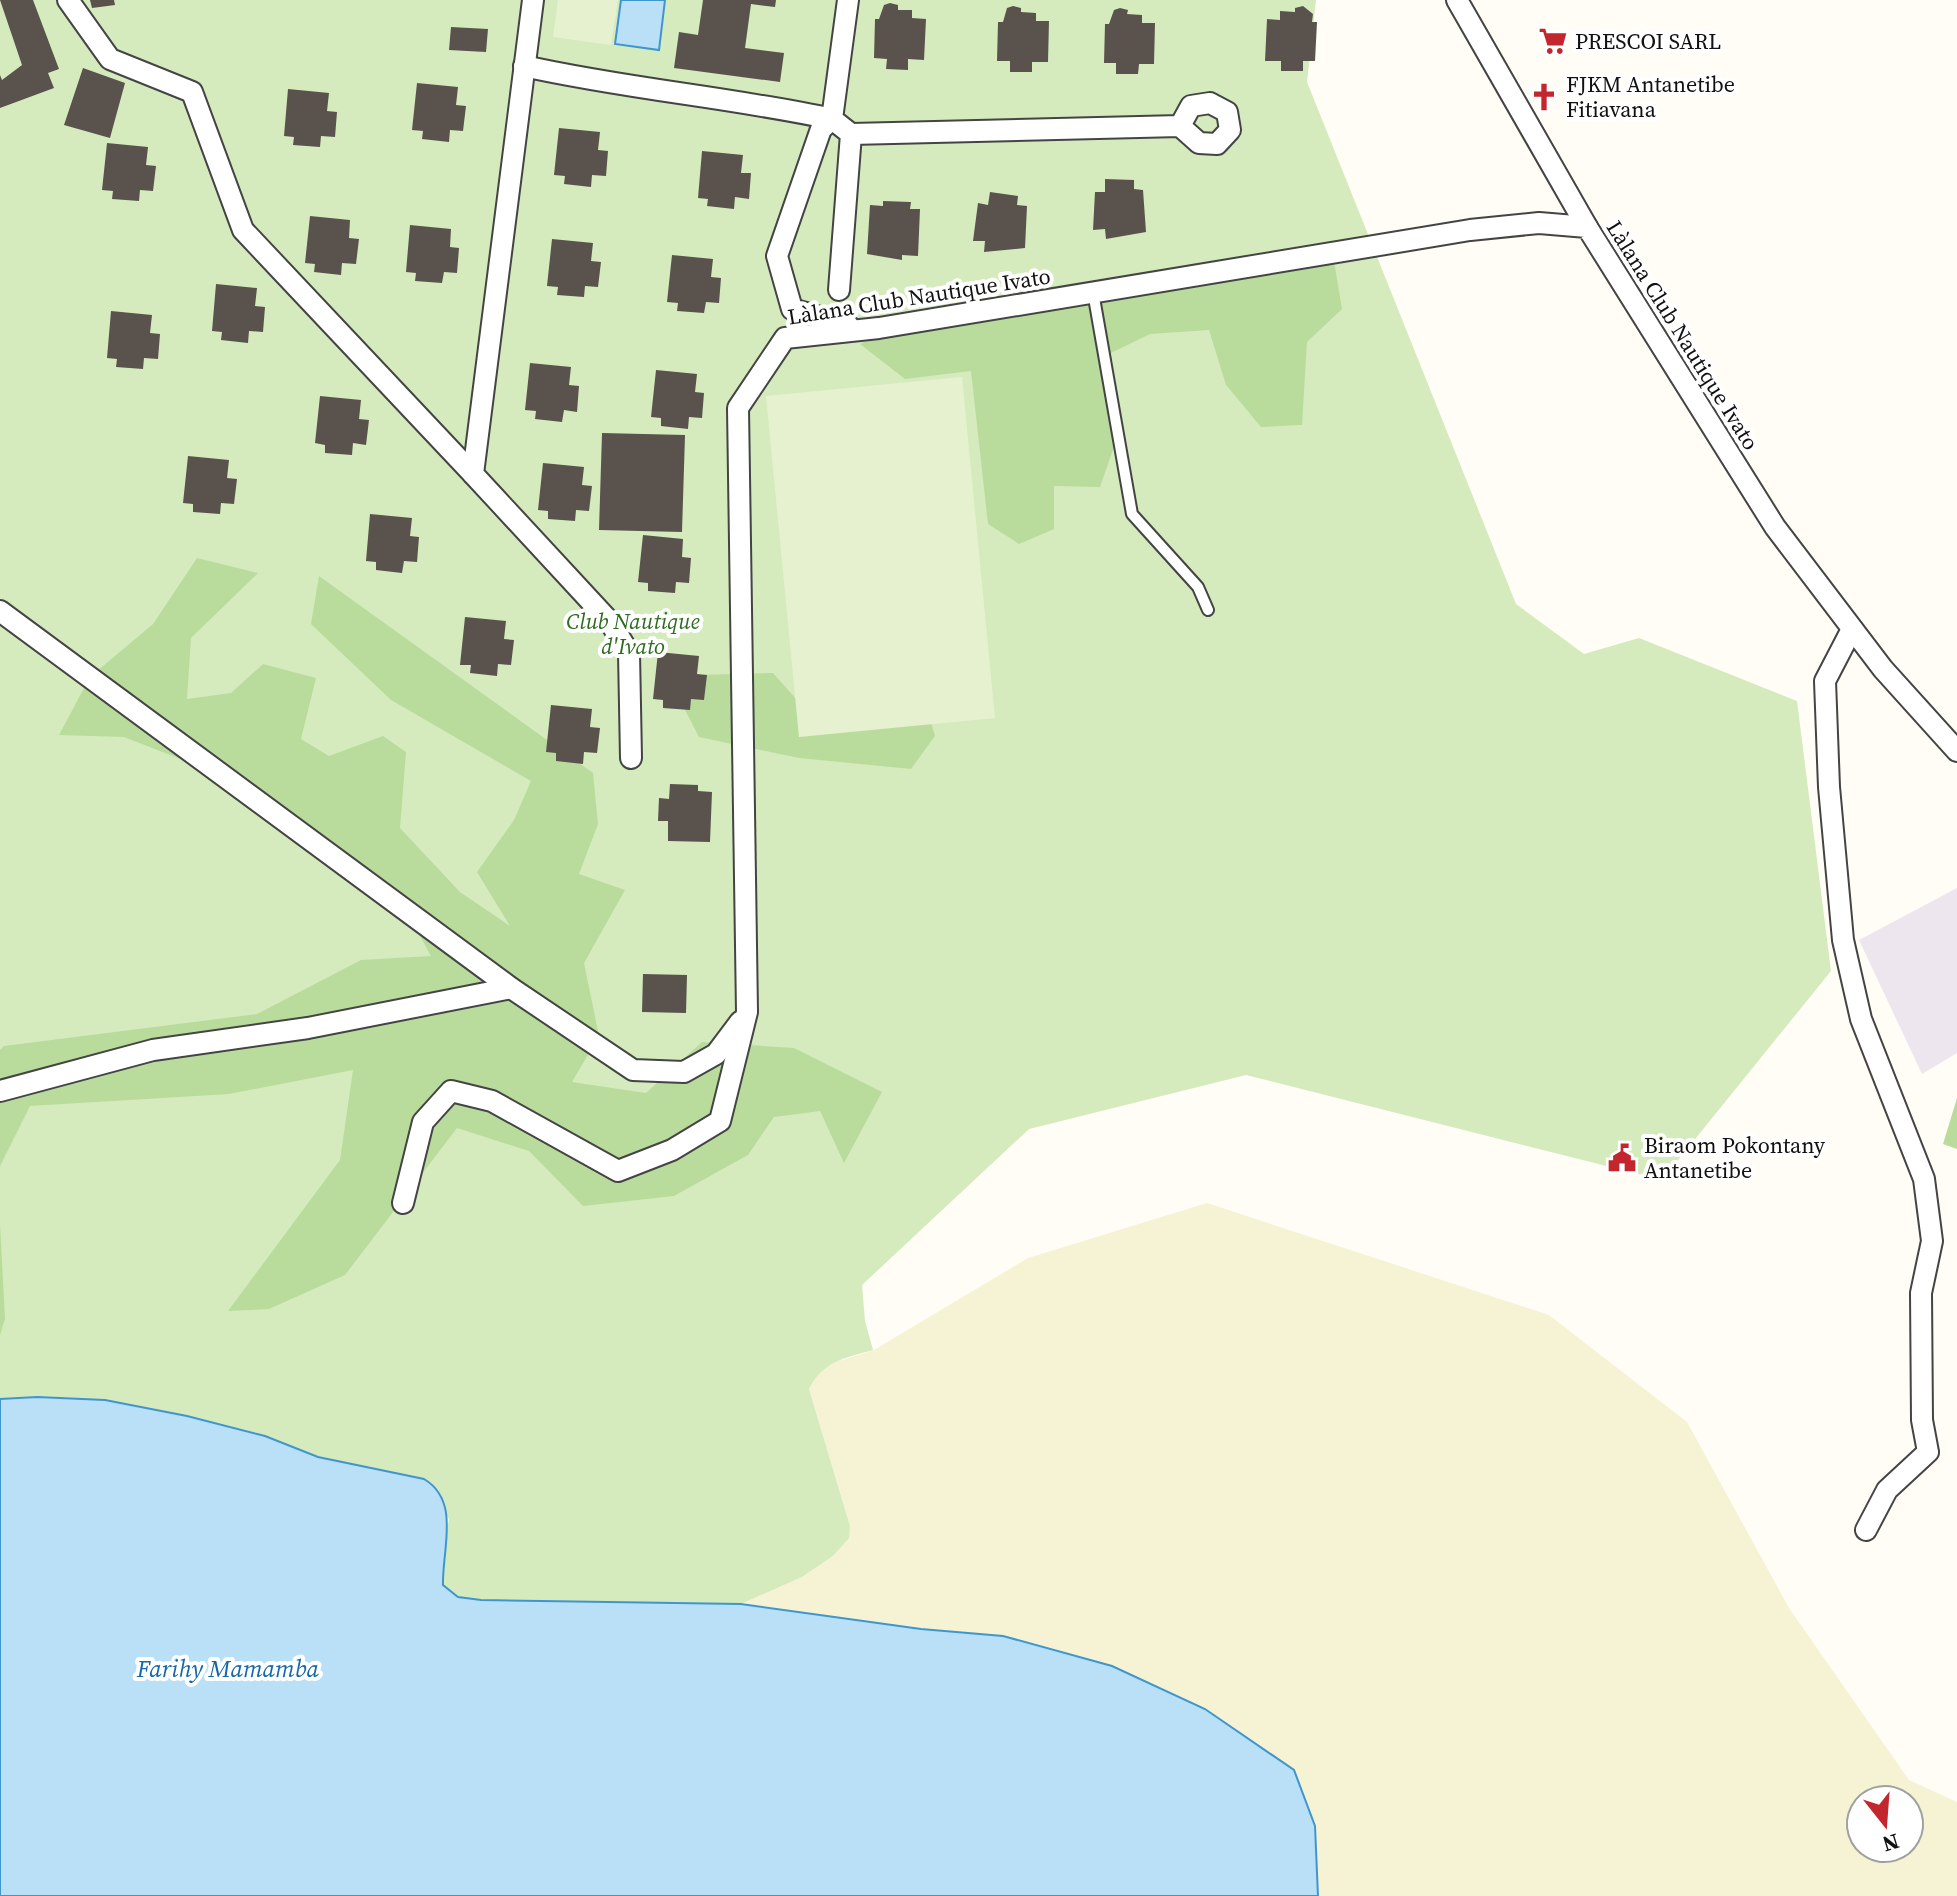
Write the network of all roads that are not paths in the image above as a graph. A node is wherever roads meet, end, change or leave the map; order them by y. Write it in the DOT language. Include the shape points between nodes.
graph roads {
  1 [pos="68,0"];
  2 [pos="533,0"];
  3 [pos="848,0"];
  4 [pos="1457,0"];
  5 [pos="524,66"];
  6 [pos="832,119"];
  7 [pos="1180,126"];
  8 [pos="851,134"];
  9 [pos="1587,227"];
  10 [pos="839,290"];
  11 [pos="1093,292"];
  12 [pos="870,329"];
  13 [pos="473,474"];
  14 [pos="1208,610"];
  15 [pos="0,611"];
  16 [pos="1852,629"];
  17 [pos="1957,751"];
  18 [pos="631,758"];
  19 [pos="511,988"];
  20 [pos="747,1012"];
  21 [pos="0,1091"];
  22 [pos="403,1203"];
  23 [pos="1866,1530"];
  1 -- 13 [label="street" via="110,59 192,92 243,230"];
  2 -- 5 [label="street"];
  3 -- 6 [label="street"];
  4 -- 9 [label="street"];
  5 -- 6 [label="street"];
  5 -- 13 [label="street"];
  6 -- 8 [label="street"];
  6 -- 12 [label="street" via="821,129 800,181 777,256 779,275 792,309"];
  7 -- 8 [label="street"];
  8 -- 10 [label="street"];
  9 -- 11 [label="street, Làlana Club Nautique Ivato" via="1552,223 1470,230"];
  9 -- 16 [label="street, Làlana Club Nautique Ivato" via="1775,527"];
  11 -- 12 [label="street, Làlana Club Nautique Ivato"];
  11 -- 14 [label="lane" via="1132,514 1198,587"];
  12 -- 20 [label="street, Làlana Club Nautique Ivato" via="785,338 738,408"];
  13 -- 18 [label="street" via="610,622 629,653"];
  15 -- 19 [label="street"];
  16 -- 17 [label="street, Làlana Club Nautique Ivato"];
  16 -- 23 [label="street" via="1825,681 1843,940 1861,1019 1924,1179 1932,1241 1921,1293 1922,1420 1928,1452 1887,1490"];
  19 -- 20 [label="street" via="633,1070 684,1072 716,1054"];
  19 -- 21 [label="street" via="308,1028 153,1050"];
  20 -- 22 [label="street, Làlana Club Nautique Ivato" via="720,1121 672,1150 618,1171 492,1101 451,1091 423,1122"];
}
